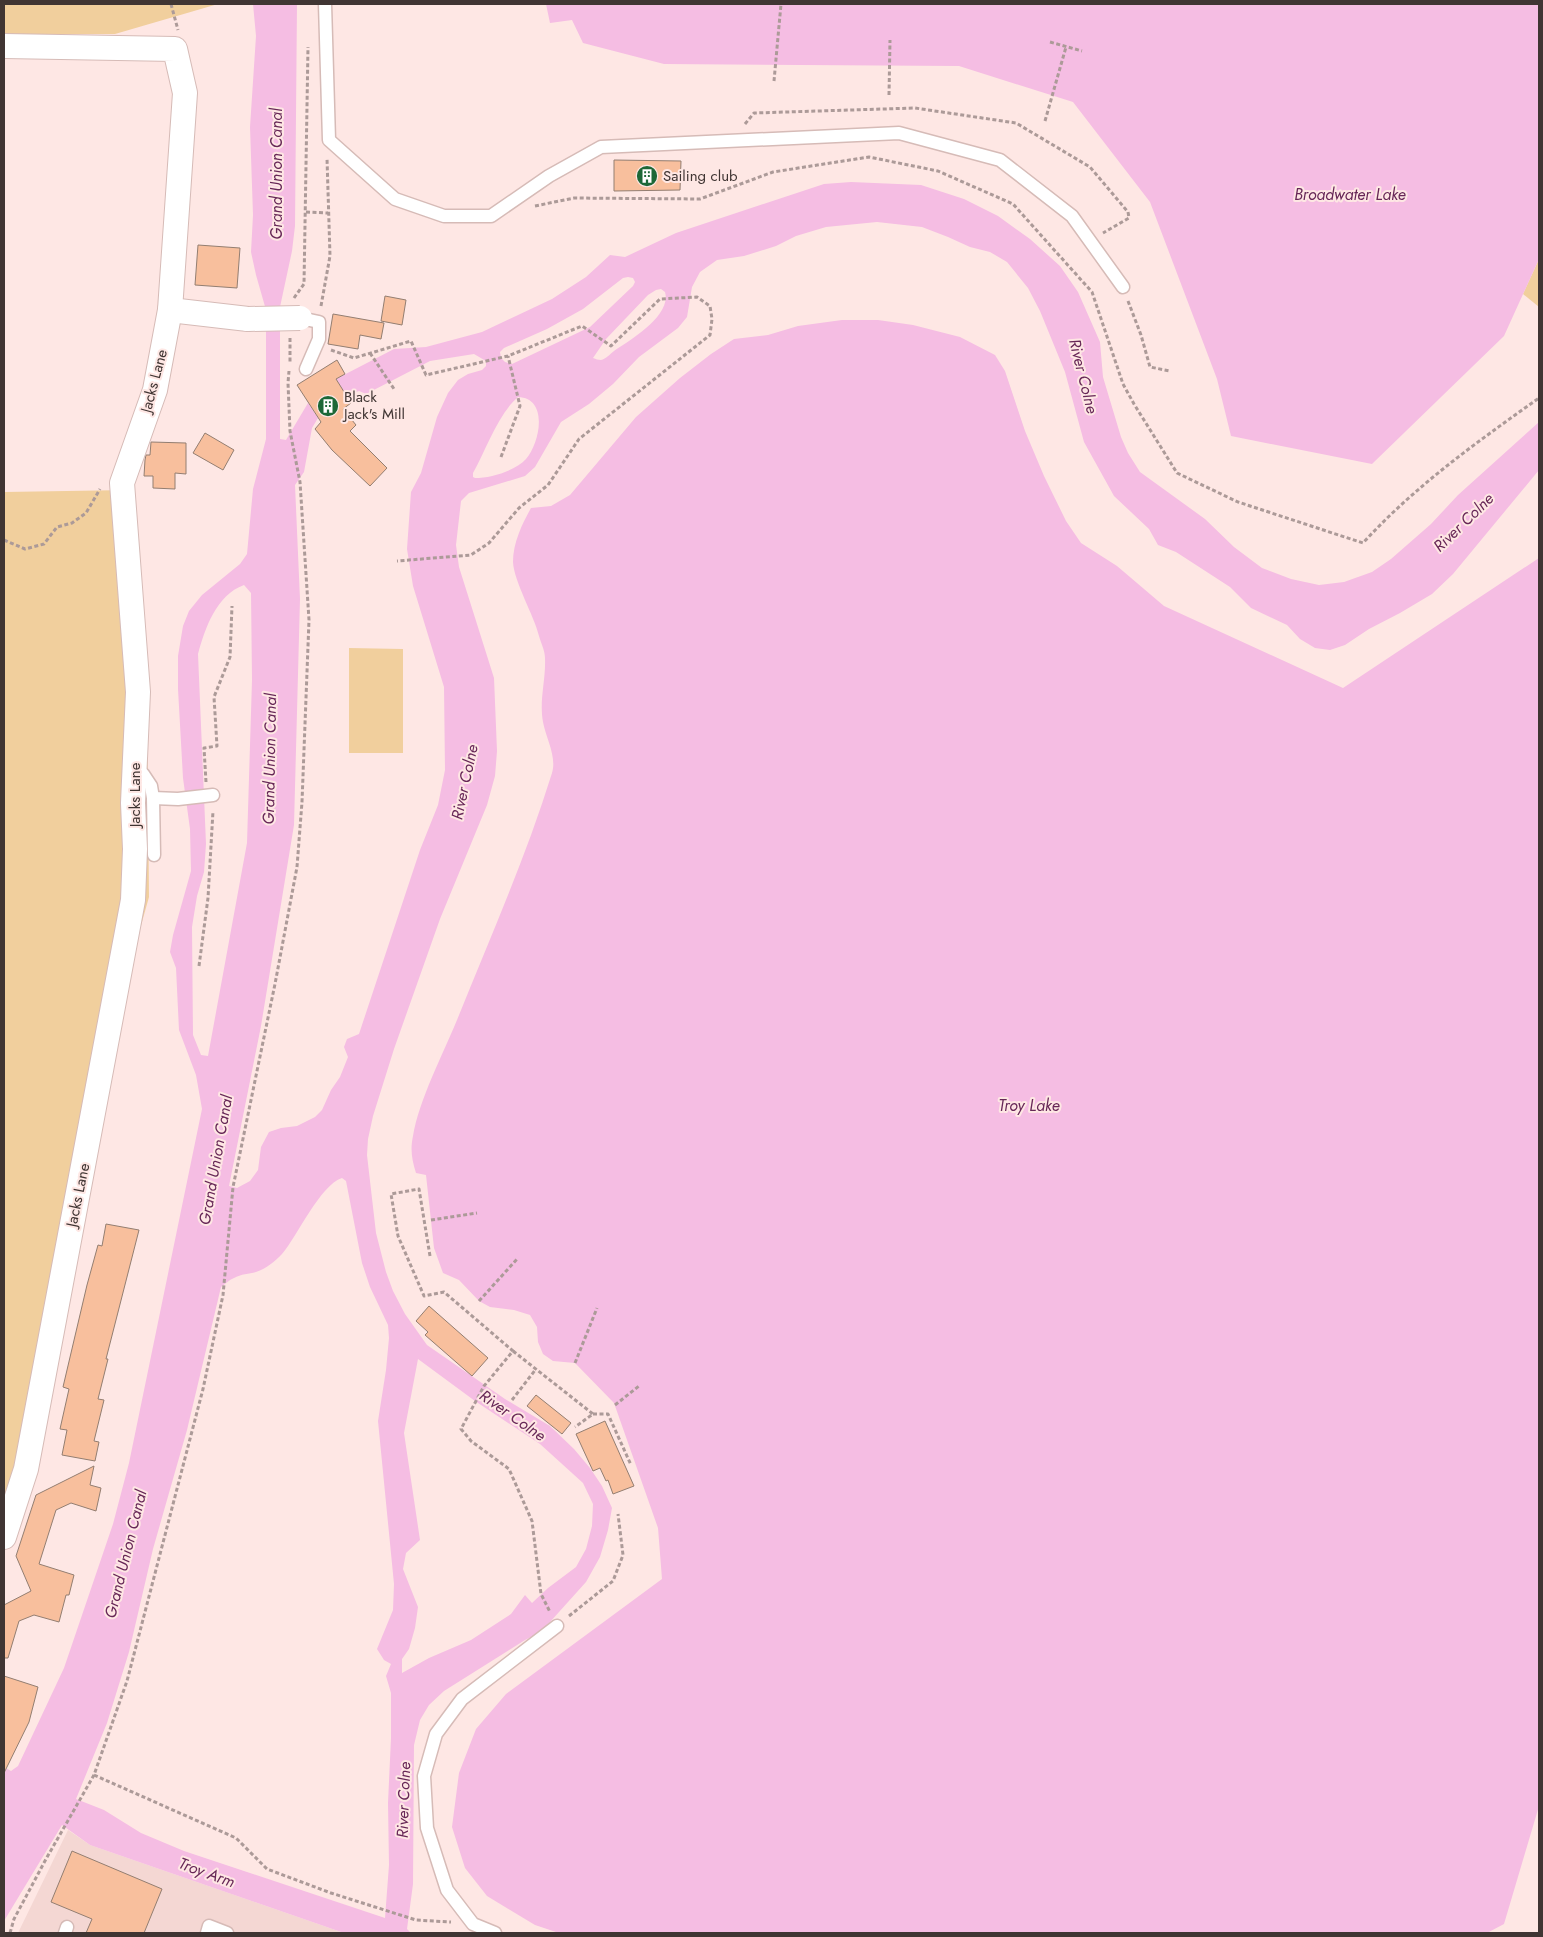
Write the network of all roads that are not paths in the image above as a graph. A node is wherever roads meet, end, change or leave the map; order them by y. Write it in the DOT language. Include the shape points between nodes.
graph roads {
  1 [pos="325,4"];
  2 [pos="4,46"];
  3 [pos="1123,287"];
  4 [pos="170,310"];
  5 [pos="310,320"];
  6 [pos="306,369"];
  7 [pos="134,773"];
  8 [pos="208,796"];
  9 [pos="153,798"];
  10 [pos="154,855"];
  11 [pos="4,1537"];
  12 [pos="555,1622"];
  13 [pos="206,1933"];
  14 [pos="227,1933"];
  15 [pos="495,1933"];
  1 -- 3 [label="lane" via="329,140 395,199 444,216 491,216 550,176 601,147 899,133 1000,160 1072,216"];
  2 -- 4 [label="street, Jacks Lane" via="175,49 185,93"];
  4 -- 5 [label="street, bridge" via="248,319"];
  4 -- 7 [label="street, Jacks Lane" via="155,390 122,483 138,692"];
  5 -- 6 [label="lane" via="319,339"];
  7 -- 9 [label="lane" via="143,774 151,786"];
  7 -- 11 [label="street, Jacks Lane" via="133,900 26,1469"];
  8 -- 9 [label="lane"];
  9 -- 10 [label="lane"];
  12 -- 15 [label="lane" via="462,1699 436,1734 424,1776 427,1828 447,1890 473,1924"];
  13 -- 14 [label="lane" via="209,1926"];
}
